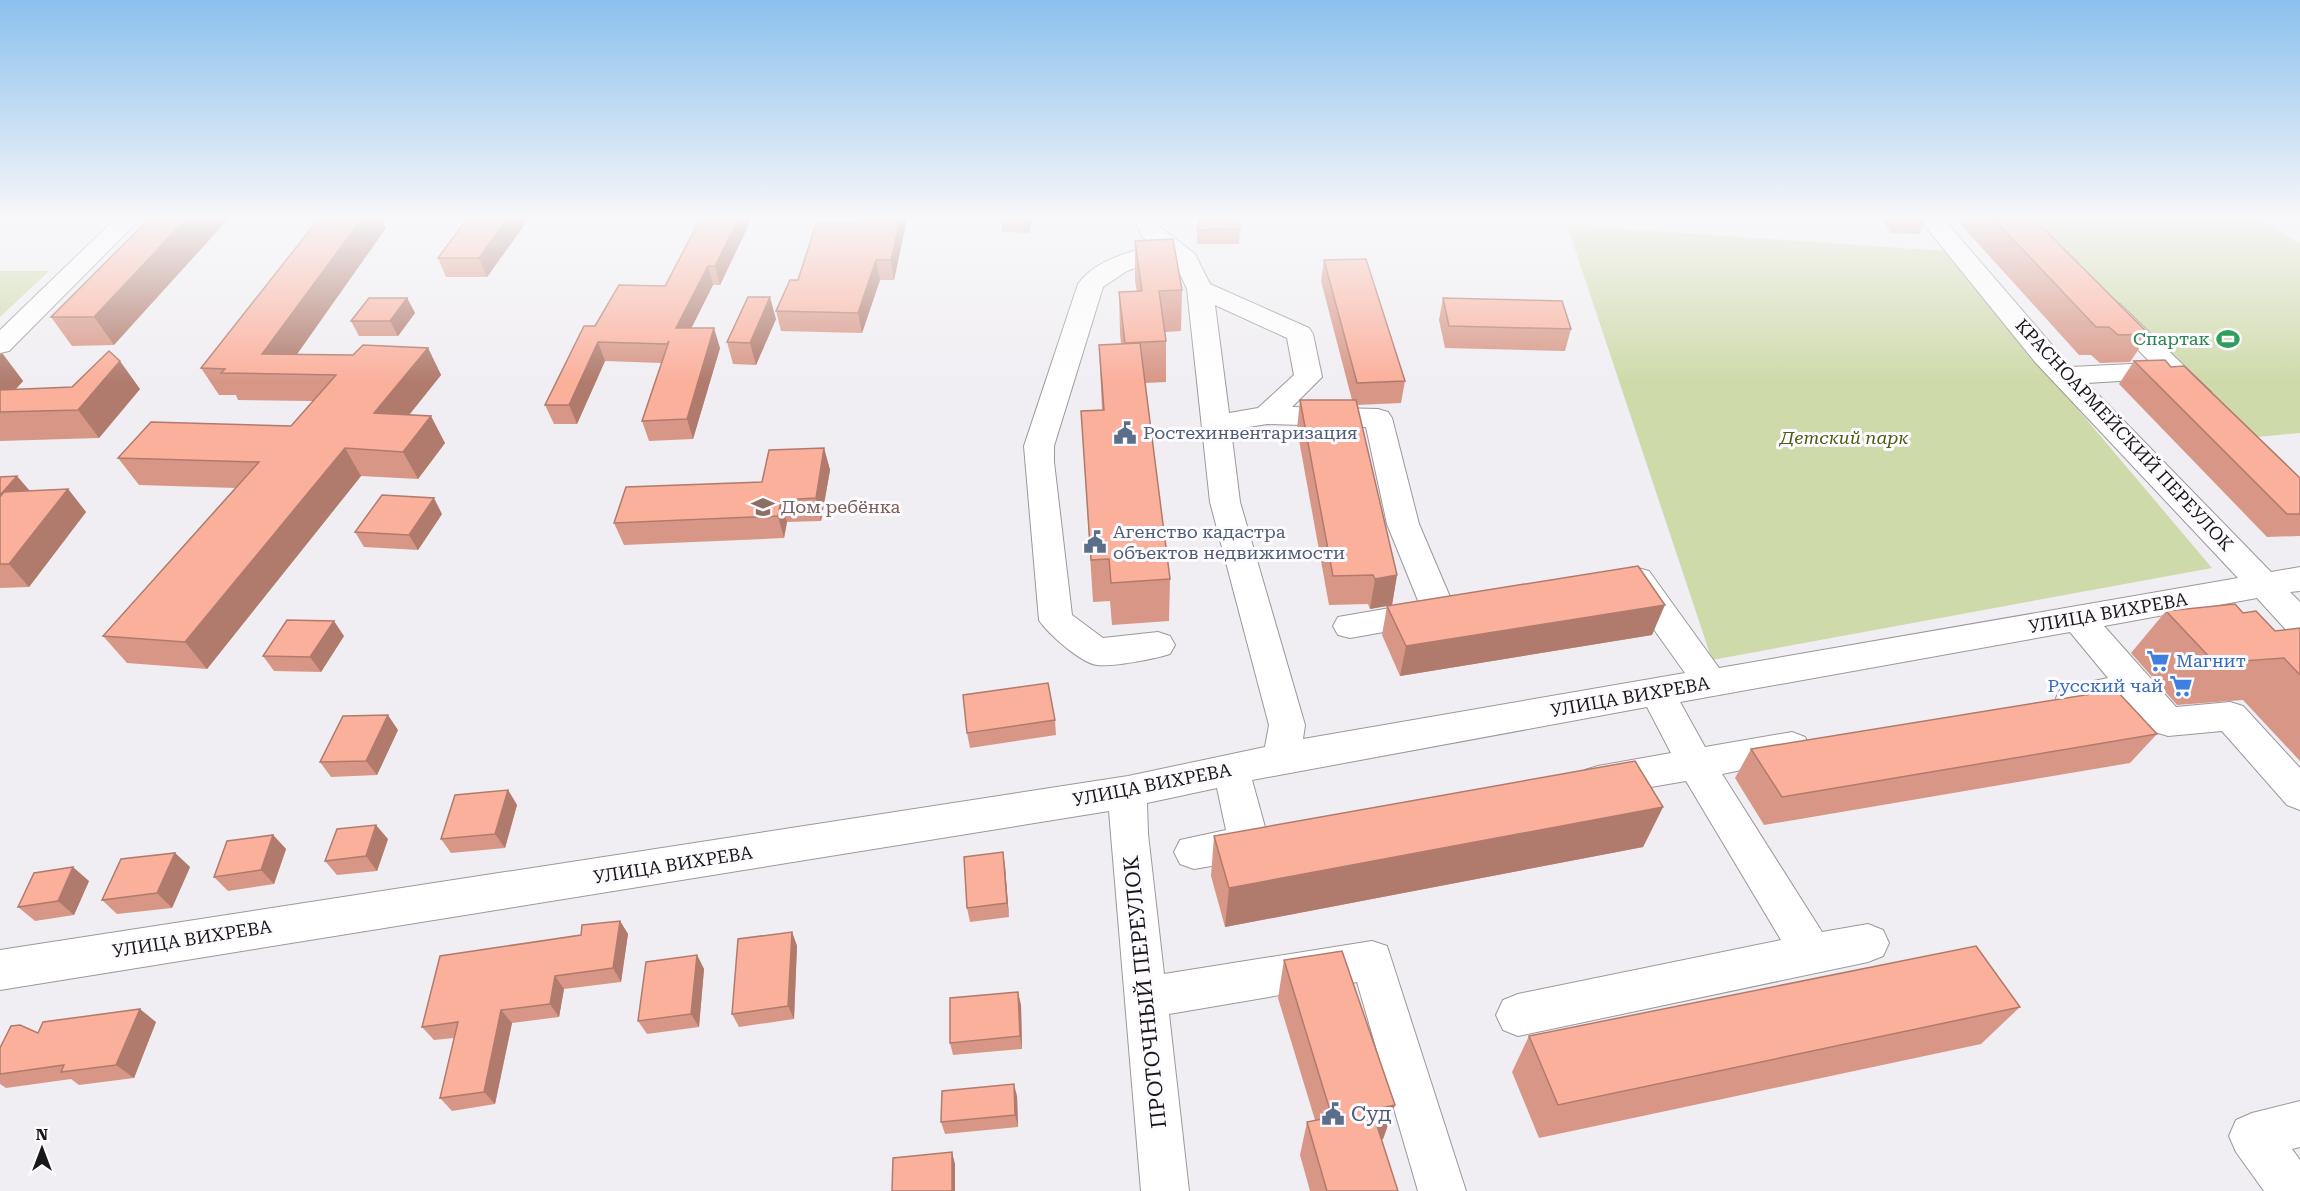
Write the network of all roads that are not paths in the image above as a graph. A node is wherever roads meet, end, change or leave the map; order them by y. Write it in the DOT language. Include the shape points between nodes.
graph roads {
  1 [pos="75,272"];
  2 [pos="1107,272"];
  3 [pos="1192,272"];
  4 [pos="1976,272"];
  5 [pos="1200,289"];
  6 [pos="2090,289"];
  7 [pos="0,345"];
  8 [pos="2174,370"];
  9 [pos="2065,376"];
  10 [pos="2216,410"];
  11 [pos="1267,415"];
  12 [pos="1216,424"];
  13 [pos="2282,582"];
  14 [pos="1602,585"];
  15 [pos="1474,606"];
  16 [pos="1439,611"];
  17 [pos="2078,618"];
  18 [pos="2300,623"];
  19 [pos="1350,626"];
  20 [pos="1158,645"];
  21 [pos="1711,683"];
  22 [pos="2136,687"];
  23 [pos="1657,692"];
  24 [pos="2043,704"];
  25 [pos="1823,742"];
  26 [pos="1281,758"];
  27 [pos="1695,764"];
  28 [pos="1231,770"];
  29 [pos="1566,787"];
  30 [pos="1128,792"];
  31 [pos="2300,794"];
  32 [pos="1194,852"];
  33 [pos="1868,943"];
  34 [pos="1812,953"];
  35 [pos="0,970"];
  36 [pos="1147,997"];
  37 [pos="1518,1015"];
  38 [pos="2300,1124"];
  39 [pos="1165,1191"];
  40 [pos="1442,1191"];
  41 [pos="2294,1191"];
  1 -- 7 [label="street"];
  2 -- 20 [label="street" via="1091,284 1039,446 1056,620 1097,652"];
  3 -- 5 [label="street"];
  4 -- 9 [label="street, КРАСНОАРМЕЙСКИЙ ПЕРЕУЛОК"];
  5 -- 11 [label="street" via="1300,334 1308,377"];
  5 -- 12 [label="street"];
  6 -- 8 [label="street"];
  8 -- 9 [label="street"];
  8 -- 10 [label="street"];
  9 -- 13 [label="street, КРАСНОАРМЕЙСКИЙ ПЕРЕУЛОК"];
  11 -- 12 [label="street"];
  11 -- 16 [label="street" via="1378,418 1403,524"];
  12 -- 26 [label="street" via="1225,502 1287,725"];
  13 -- 17 [label="street, УЛИЦА ВИХРЕВА"];
  13 -- 18 [label="street, КРАСНОАРМЕЙСКИЙ ПЕРЕУЛОК"];
  14 -- 21 [label="street" via="1637,579"];
  15 -- 16 [label="street"];
  16 -- 19 [label="street"];
  17 -- 21 [label="street, УЛИЦА ВИХРЕВА"];
  17 -- 22 [label="street"];
  21 -- 23 [label="street, УЛИЦА ВИХРЕВА"];
  22 -- 24 [label="street"];
  22 -- 31 [label="street" via="2168,722 2230,716"];
  23 -- 26 [label="street, УЛИЦА ВИХРЕВА"];
  23 -- 27 [label="street"];
  25 -- 27 [label="street"];
  26 -- 28 [label="street, УЛИЦА ВИХРЕВА"];
  27 -- 29 [label="street"];
  27 -- 34 [label="street"];
  28 -- 30 [label="street, УЛИЦА ВИХРЕВА"];
  28 -- 32 [label="street" via="1267,839"];
  30 -- 35 [label="street, УЛИЦА ВИХРЕВА"];
  30 -- 36 [label="street, ПРОТОЧНЫЙ ПЕРЕУЛОК"];
  33 -- 34 [label="street"];
  34 -- 37 [label="street"];
  36 -- 39 [label="street, ПРОТОЧНЫЙ ПЕРЕУЛОК"];
  36 -- 40 [label="street" via="1372,960"];
  38 -- 41 [label="street" via="2252,1136"];
}
